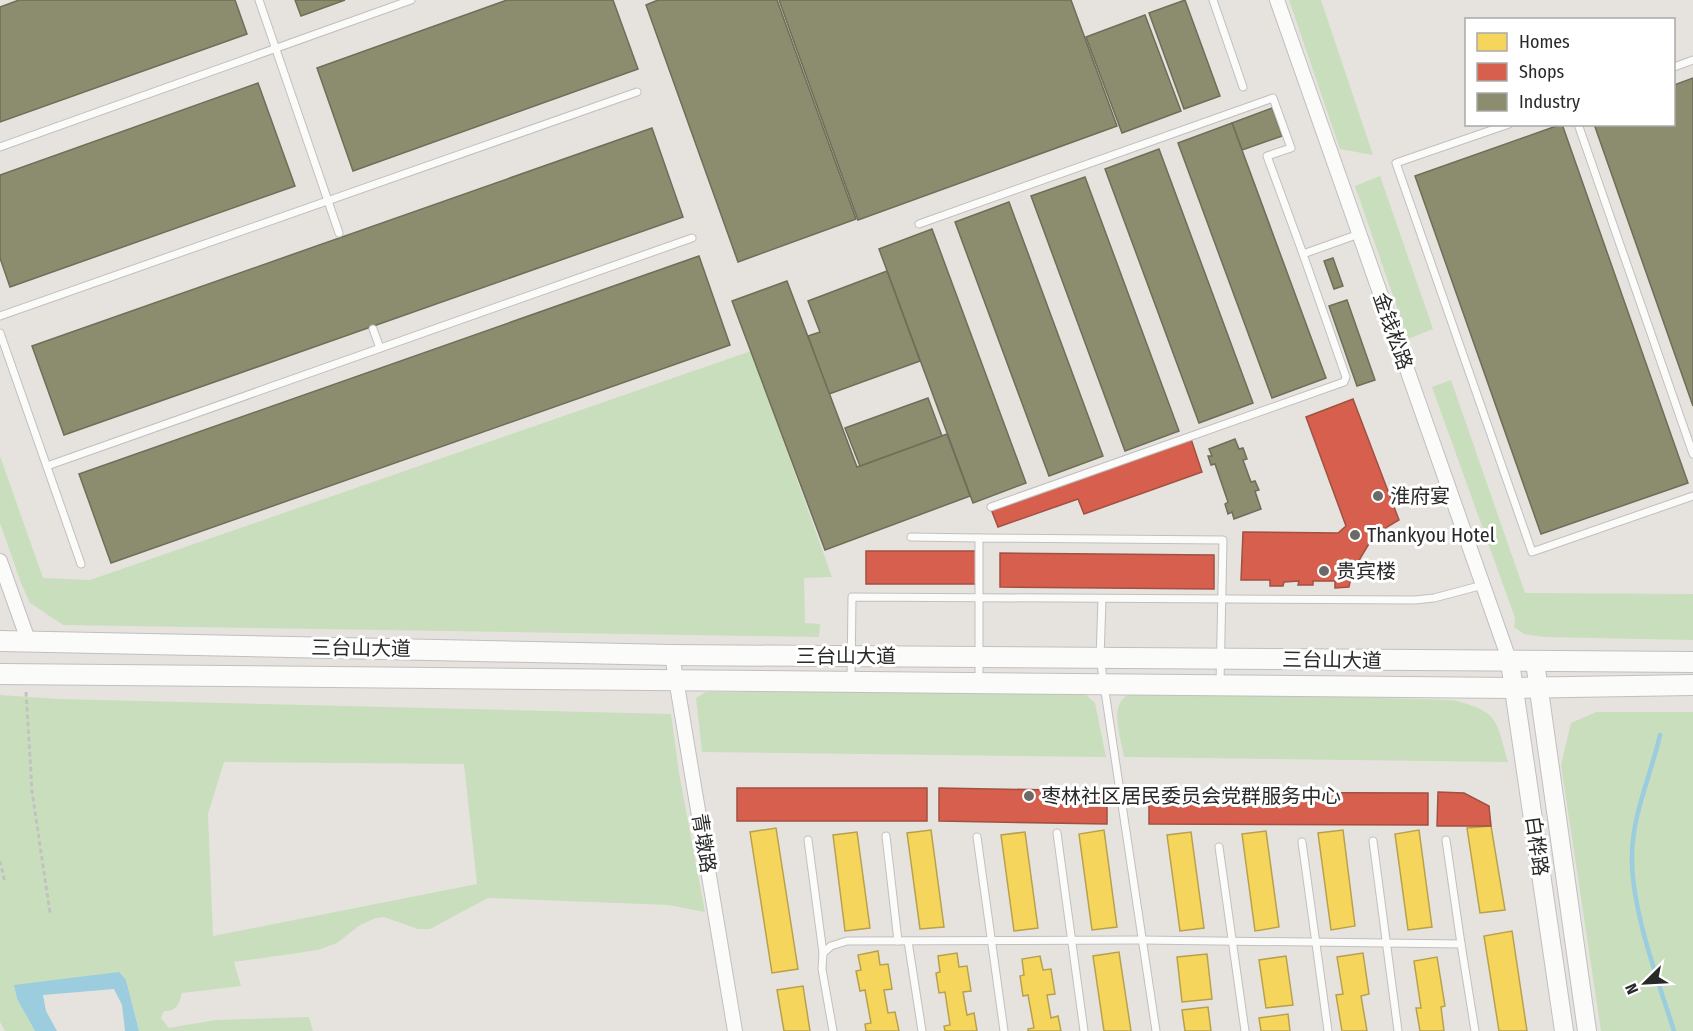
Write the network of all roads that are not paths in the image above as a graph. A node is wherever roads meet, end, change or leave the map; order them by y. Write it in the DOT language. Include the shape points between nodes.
graph roads {
  1 [pos="259,0"];
  2 [pos="411,0"];
  3 [pos="1213,0"];
  4 [pos="1277,0"];
  5 [pos="276,48"];
  6 [pos="1693,60"];
  7 [pos="1675,67"];
  8 [pos="1243,87"];
  9 [pos="637,92"];
  10 [pos="1503,126"];
  11 [pos="1579,126"];
  12 [pos="0,147"];
  13 [pos="328,200"];
  14 [pos="919,224"];
  15 [pos="339,233"];
  16 [pos="1359,234"];
  17 [pos="692,238"];
  18 [pos="1303,254"];
  19 [pos="0,315"];
  20 [pos="373,329"];
  21 [pos="0,333"];
  22 [pos="380,348"];
  23 [pos="1693,454"];
  24 [pos="47,466"];
  25 [pos="1693,496"];
  26 [pos="991,507"];
  27 [pos="911,537"];
  28 [pos="979,538"];
  29 [pos="0,561"];
  30 [pos="81,564"];
  31 [pos="1483,585"];
  32 [pos="979,598"];
  33 [pos="1102,599"];
  34 [pos="1221,599"];
  35 [pos="28,640"];
  36 [pos="0,641"];
  37 [pos="672,655"];
  38 [pos="852,656"];
  39 [pos="980,657"];
  40 [pos="1100,658"];
  41 [pos="1221,659"];
  42 [pos="1510,662"];
  43 [pos="1535,662"];
  44 [pos="1693,662"];
  45 [pos="0,674"];
  46 [pos="676,680"];
  47 [pos="851,681"];
  48 [pos="979,683"];
  49 [pos="1103,684"];
  50 [pos="1220,685"];
  51 [pos="1693,686"];
  52 [pos="1513,687"];
  53 [pos="1539,687"];
  54 [pos="1057,832"];
  55 [pos="886,836"];
  56 [pos="977,837"];
  57 [pos="808,840"];
  58 [pos="1446,840"];
  59 [pos="1372,841"];
  60 [pos="1302,842"];
  61 [pos="1219,847"];
  62 [pos="991,940"];
  63 [pos="1072,940"];
  64 [pos="1142,940"];
  65 [pos="898,941"];
  66 [pos="908,941"];
  67 [pos="1232,941"];
  68 [pos="1316,942"];
  69 [pos="1386,943"];
  70 [pos="1461,944"];
  71 [pos="823,953"];
  72 [pos="735,1031"];
  73 [pos="833,1031"];
  74 [pos="922,1031"];
  75 [pos="1004,1031"];
  76 [pos="1084,1031"];
  77 [pos="1156,1031"];
  78 [pos="1245,1031"];
  79 [pos="1328,1031"];
  80 [pos="1398,1031"];
  81 [pos="1475,1031"];
  82 [pos="1564,1031"];
  83 [pos="1587,1031"];
  1 -- 5 [label="lane"];
  2 -- 5 [label="lane"];
  3 -- 8 [label="lane"];
  4 -- 16 [label="street, 金钱松路"];
  5 -- 12 [label="lane"];
  5 -- 13 [label="lane"];
  6 -- 7 [label="lane"];
  9 -- 13 [label="lane"];
  10 -- 25 [label="lane" via="1396,163 1532,552"];
  11 -- 23 [label="lane"];
  13 -- 15 [label="lane"];
  13 -- 19 [label="lane"];
  14 -- 18 [label="lane" via="1273,98 1291,148 1268,156"];
  16 -- 18 [label="lane"];
  16 -- 31 [label="street, 金钱松路"];
  17 -- 22 [label="lane"];
  18 -- 26 [label="lane" via="1346,377 1344,382"];
  20 -- 22 [label="lane"];
  21 -- 24 [label="lane"];
  22 -- 24 [label="lane"];
  24 -- 30 [label="lane"];
  27 -- 28 [label="lane"];
  28 -- 32 [label="lane"];
  28 -- 34 [label="lane" via="1223,540"];
  29 -- 35 [label="street"];
  31 -- 34 [label="lane" via="1415,600"];
  31 -- 42 [label="street, 金钱松路"];
  32 -- 33 [label="lane"];
  32 -- 38 [label="lane" via="852,597"];
  32 -- 39 [label="lane"];
  33 -- 34 [label="lane"];
  33 -- 40 [label="lane"];
  34 -- 41 [label="lane"];
  35 -- 36 [label="main road, 三台山大道"];
  35 -- 37 [label="main road, 三台山大道"];
  37 -- 38 [label="main road, 三台山大道"];
  37 -- 46 [label="street, 青墩路"];
  38 -- 39 [label="main road, 三台山大道"];
  38 -- 47 [label="lane"];
  39 -- 40 [label="main road, 三台山大道"];
  39 -- 48 [label="lane"];
  40 -- 41 [label="main road, 三台山大道"];
  40 -- 49 [label="lane"];
  41 -- 42 [label="main road, 三台山大道"];
  41 -- 50 [label="lane"];
  42 -- 43 [label="main road, 三台山大道"];
  42 -- 52 [label="street, 白桦路"];
  43 -- 44 [label="main road, 三台山大道"];
  43 -- 53 [label="street, 白桦路"];
  45 -- 46 [label="main road, 三台山大道"];
  46 -- 47 [label="main road, 三台山大道"];
  46 -- 72 [label="street, 青墩路"];
  47 -- 48 [label="main road, 三台山大道"];
  48 -- 49 [label="main road, 三台山大道"];
  49 -- 50 [label="main road, 三台山大道"];
  49 -- 64 [label="lane"];
  50 -- 52 [label="main road, 三台山大道"];
  51 -- 53 [label="main road, 三台山大道"];
  52 -- 53 [label="main road, 三台山大道"];
  52 -- 82 [label="street, 白桦路"];
  53 -- 83 [label="street, 白桦路"];
  54 -- 63 [label="lane"];
  55 -- 65 [label="lane"];
  56 -- 62 [label="lane"];
  57 -- 71 [label="lane"];
  58 -- 70 [label="lane"];
  59 -- 69 [label="lane"];
  60 -- 68 [label="lane"];
  61 -- 67 [label="lane"];
  62 -- 63 [label="lane"];
  62 -- 66 [label="lane"];
  62 -- 75 [label="lane"];
  63 -- 64 [label="lane"];
  63 -- 76 [label="lane"];
  64 -- 67 [label="lane"];
  64 -- 77 [label="lane"];
  65 -- 66 [label="lane"];
  65 -- 71 [label="lane" via="847,941"];
  66 -- 74 [label="lane"];
  67 -- 68 [label="lane"];
  67 -- 78 [label="lane"];
  68 -- 69 [label="lane"];
  68 -- 79 [label="lane"];
  69 -- 70 [label="lane"];
  69 -- 80 [label="lane"];
  70 -- 81 [label="lane"];
  71 -- 73 [label="lane" via="822,969"];
}
